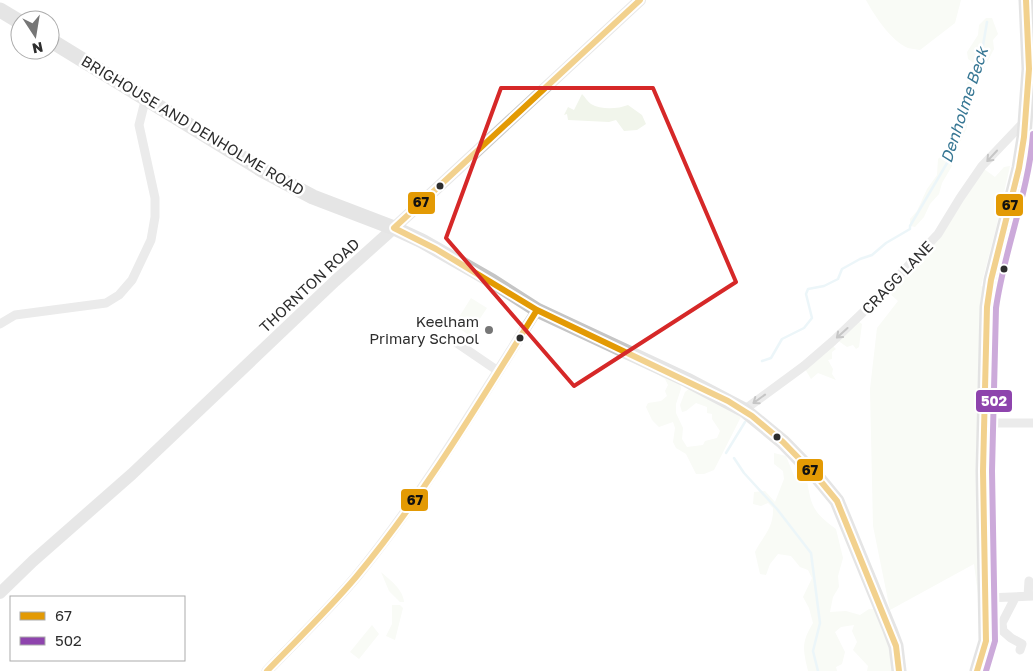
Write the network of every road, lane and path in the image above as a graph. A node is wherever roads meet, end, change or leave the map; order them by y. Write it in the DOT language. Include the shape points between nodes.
graph roads {
  1 [pos="640,0"];
  2 [pos="1026,0"];
  3 [pos="60,46"];
  4 [pos="146,97"];
  5 [pos="1025,121"];
  6 [pos="394,228"];
  7 [pos="537,310"];
  8 [pos="0,324"];
  9 [pos="454,341"];
  10 [pos="498,372"];
  11 [pos="744,410"];
  12 [pos="984,422"];
  13 [pos="1033,423"];
  14 [pos="1029,581"];
  15 [pos="0,593"];
  16 [pos="1030,596"];
  17 [pos="986,598"];
  18 [pos="1015,598"];
  19 [pos="1022,644"];
  20 [pos="267,671"];
  21 [pos="899,671"];
  22 [pos="977,671"];
  1 -- 6 [label="main road, THORNTON ROAD"];
  2 -- 5 [label="highway" via="1029,70"];
  3 -- 4 [label="main road, BRIGHOUSE AND DENHOLME ROAD"];
  4 -- 6 [label="main road, BRIGHOUSE AND DENHOLME ROAD" via="262,170 313,197"];
  4 -- 8 [label="street" via="139,125 155,198 155,217 151,240 132,280 119,295 106,303 15,315"];
  5 -- 11 [label="street, CRAGG LANE, one-way" via="982,166 938,234 878,298 804,366"];
  5 -- 12 [label="highway" via="1019,168 987,307"];
  6 -- 7 [label="main road, BRIGHOUSE AND DENHOLME ROAD" via="436,249"];
  6 -- 15 [label="main road, THORNTON ROAD"];
  7 -- 10 [label="street"];
  7 -- 11 [label="main road, BRIGHOUSE AND DENHOLME ROAD"];
  9 -- 10 [label="street"];
  10 -- 20 [label="street" via="436,468 369,560 342,594"];
  11 -- 21 [label="main road, BRIGHOUSE AND DENHOLME ROAD" via="783,442 837,501 896,646"];
  12 -- 13 [label="street"];
  12 -- 17 [label="highway"];
  14 -- 16 [label="street"];
  16 -- 18 [label="street"];
  17 -- 18 [label="street"];
  17 -- 22 [label="highway" via="986,641"];
  18 -- 19 [label="street" via="1002,623 1003,631"];
}
